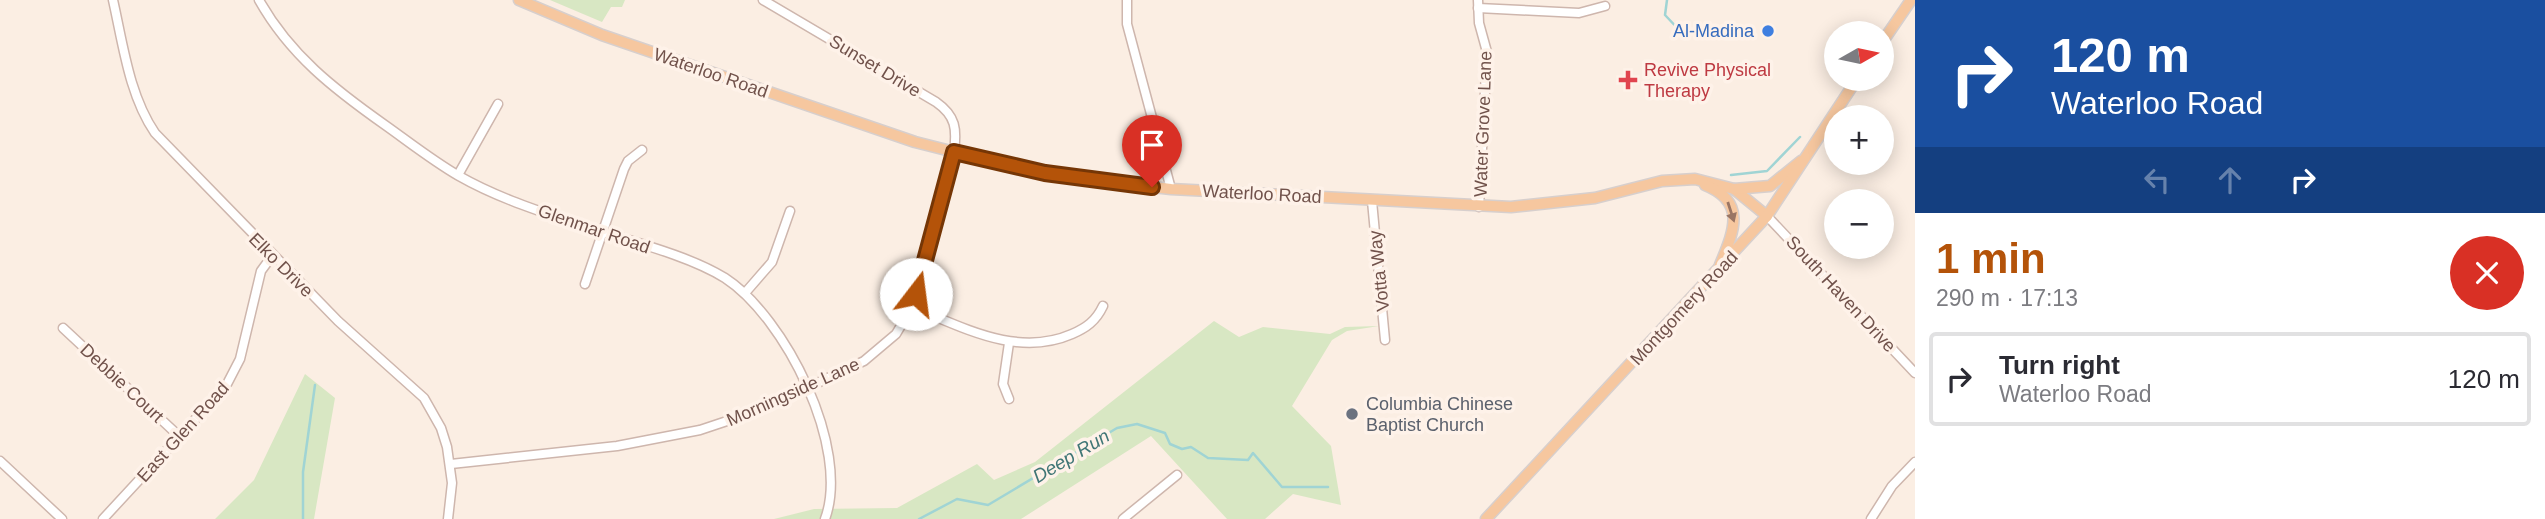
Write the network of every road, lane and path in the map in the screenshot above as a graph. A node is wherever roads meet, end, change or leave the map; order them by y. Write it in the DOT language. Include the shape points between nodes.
graph roads {
  1 [pos="113,0"];
  2 [pos="259,0"];
  3 [pos="519,0"];
  4 [pos="763,0"];
  5 [pos="1911,0"];
  6 [pos="1126,1"];
  7 [pos="1478,4"];
  8 [pos="1605,6"];
  9 [pos="1894,25"];
  10 [pos="1849,91"];
  11 [pos="498,104"];
  12 [pos="642,150"];
  13 [pos="954,152"];
  14 [pos="1808,155"];
  15 [pos="458,175"];
  16 [pos="1680,179"];
  17 [pos="1171,189"];
  18 [pos="1734,189"];
  19 [pos="1372,201"];
  20 [pos="1479,207"];
  21 [pos="790,211"];
  22 [pos="1768,216"];
  23 [pos="603,233"];
  24 [pos="272,256"];
  25 [pos="1717,272"];
  26 [pos="585,284"];
  27 [pos="746,293"];
  28 [pos="1103,306"];
  29 [pos="912,307"];
  30 [pos="63,328"];
  31 [pos="1385,340"];
  32 [pos="1009,343"];
  33 [pos="1915,373"];
  34 [pos="806,389"];
  35 [pos="1009,400"];
  36 [pos="180,437"];
  37 [pos="0,461"];
  38 [pos="1915,462"];
  39 [pos="451,464"];
  40 [pos="1177,475"];
  41 [pos="62,519"];
  42 [pos="103,519"];
  43 [pos="448,519"];
  44 [pos="825,519"];
  45 [pos="1123,519"];
  46 [pos="1486,519"];
  47 [pos="1871,519"];
  1 -- 24 [label="street, Elko Drive" via="144,118 164,145"];
  2 -- 15 [label="street, Glenmar Road" via="287,43 330,87"];
  3 -- 13 [label="main road, Waterloo Road" via="602,35"];
  4 -- 13 [label="street, Sunset Drive" via="947,110 956,126"];
  5 -- 9 [label="main road"];
  6 -- 17 [label="street"];
  7 -- 8 [label="street" via="1586,13"];
  7 -- 20 [label="street, Water Grove Lane" via="1488,52"];
  10 -- 14 [label="main road, Montgomery Road"];
  11 -- 15 [label="street"];
  12 -- 23 [label="street" via="628,160"];
  13 -- 17 [label="main road, Waterloo Road" via="1083,179"];
  13 -- 29 [label="street, Morningside Lane"];
  14 -- 18 [label="main road" via="1770,186"];
  14 -- 22 [label="main road, Montgomery Road"];
  15 -- 23 [label="street, Glenmar Road" via="512,201"];
  16 -- 18 [label="main road, Waterloo Road"];
  16 -- 20 [label="main road, Waterloo Road" via="1564,202"];
  16 -- 25 [label="main road, one-way" via="1715,189 1732,210 1734,228"];
  17 -- 19 [label="main road, Waterloo Road"];
  18 -- 22 [label="main road, Waterloo Road"];
  19 -- 20 [label="main road, Waterloo Road"];
  19 -- 31 [label="street, Votta Way"];
  21 -- 27 [label="street" via="772,262"];
  22 -- 25 [label="main road, Montgomery Road"];
  22 -- 33 [label="street, South Haven Drive"];
  23 -- 26 [label="street"];
  23 -- 27 [label="street, Glenmar Road" via="711,270"];
  24 -- 36 [label="street, East Glen Road" via="261,271 246,343 233,373"];
  24 -- 39 [label="street, Elko Drive" via="424,398 441,428"];
  25 -- 46 [label="main road, Montgomery Road"];
  27 -- 34 [label="street, Glenmar Road" via="773,324"];
  28 -- 32 [label="street" via="1093,323 1069,336"];
  29 -- 32 [label="street"];
  29 -- 34 [label="street, Morningside Lane" via="896,334 876,353"];
  30 -- 36 [label="street, Debbie Court"];
  32 -- 35 [label="street" via="1003,384"];
  34 -- 39 [label="street, Morningside Lane" via="730,422 664,439"];
  34 -- 44 [label="street, Glenmar Road" via="830,454"];
  36 -- 42 [label="street, East Glen Road"];
  37 -- 41 [label="street"];
  38 -- 47 [label="street"];
  39 -- 43 [label="street, Elko Drive"];
  40 -- 45 [label="street"];
}
